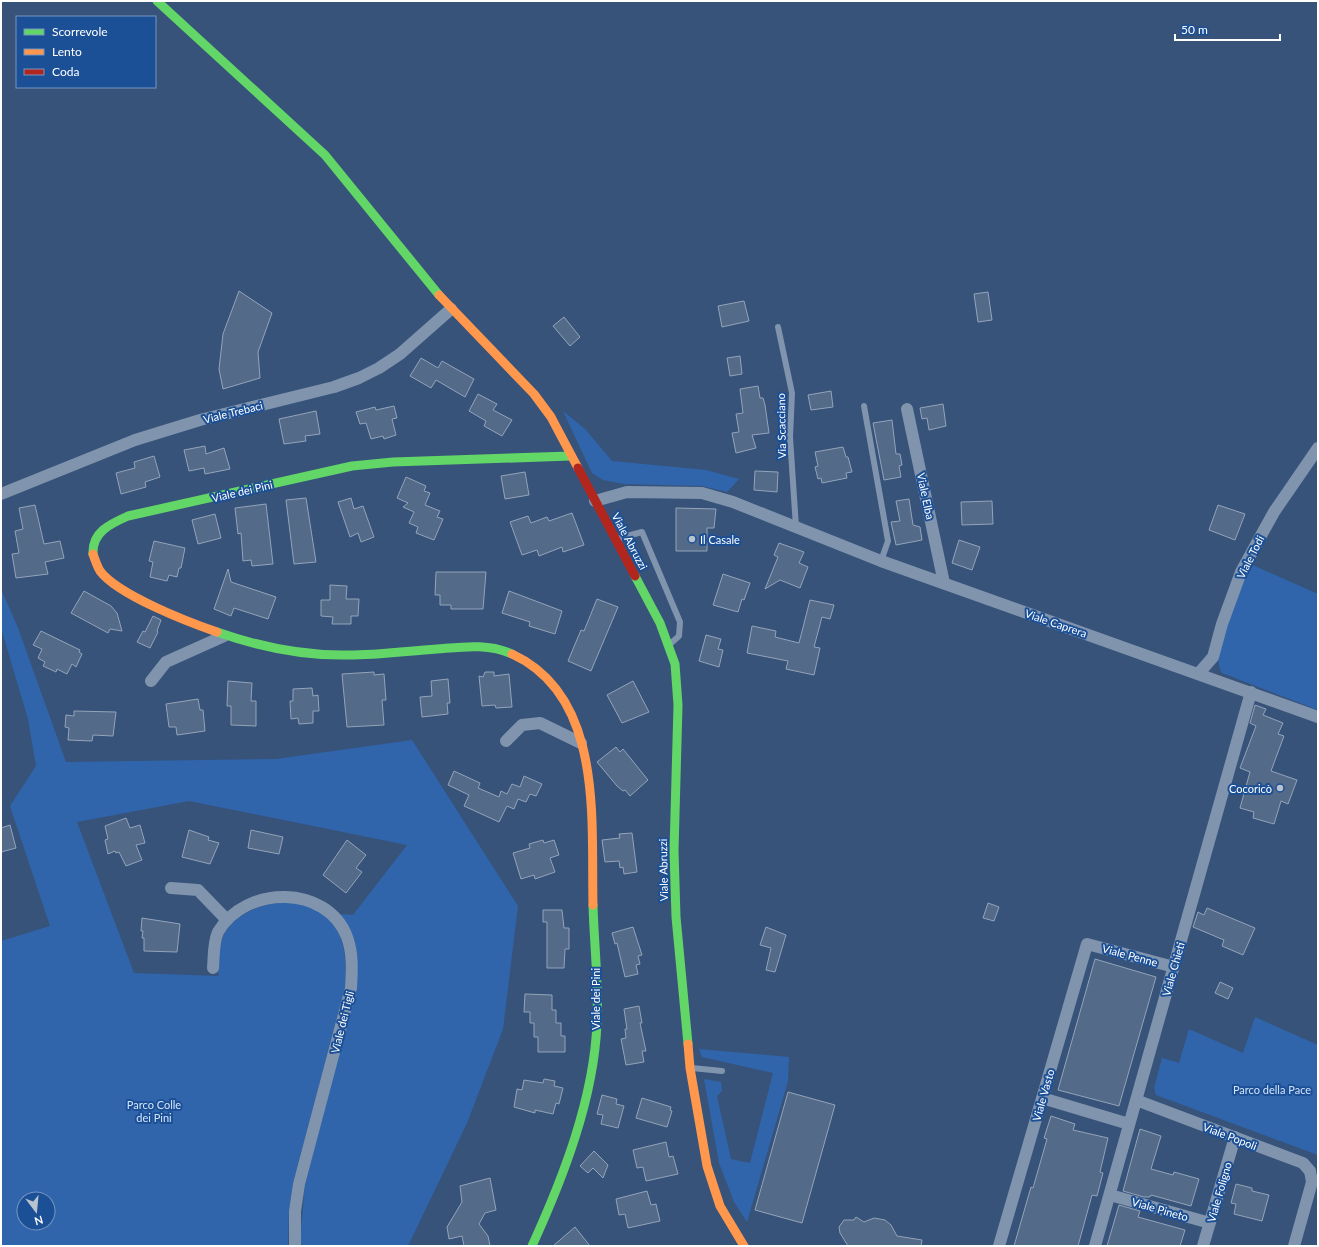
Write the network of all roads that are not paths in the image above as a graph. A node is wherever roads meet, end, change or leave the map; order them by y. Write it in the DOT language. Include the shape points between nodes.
graph roads {
  1 [pos="157,1"];
  2 [pos="451,309"];
  3 [pos="778,327"];
  4 [pos="864,406"];
  5 [pos="908,409"];
  6 [pos="1318,448"];
  7 [pos="571,456"];
  8 [pos="1,494"];
  9 [pos="595,501"];
  10 [pos="796,527"];
  11 [pos="615,539"];
  12 [pos="881,561"];
  13 [pos="944,583"];
  14 [pos="224,636"];
  15 [pos="668,646"];
  16 [pos="1199,673"];
  17 [pos="150,681"];
  18 [pos="1251,692"];
  19 [pos="1318,717"];
  20 [pos="506,742"];
  21 [pos="581,743"];
  22 [pos="171,888"];
  23 [pos="227,920"];
  24 [pos="1087,944"];
  25 [pos="1174,967"];
  26 [pos="213,968"];
  27 [pos="690,1068"];
  28 [pos="722,1071"];
  29 [pos="1042,1098"];
  30 [pos="1136,1100"];
  31 [pos="1130,1124"];
  32 [pos="1235,1137"];
  33 [pos="1110,1194"];
  34 [pos="1210,1223"];
  35 [pos="742,1245"];
  36 [pos="295,1246"];
  37 [pos="532,1246"];
  38 [pos="999,1246"];
  39 [pos="1095,1246"];
  40 [pos="1203,1246"];
  41 [pos="1294,1246"];
  1 -- 2 [label="street, Viale Abruzzi" via="325,155"];
  2 -- 7 [label="street, Viale Abruzzi" via="534,394 551,417"];
  2 -- 8 [label="street, Viale Trebaci" via="400,354 358,378 334,387 200,420 135,440"];
  3 -- 10 [label="lane, Via Scacciano" via="792,393 790,437"];
  4 -- 12 [label="lane" via="888,541"];
  5 -- 13 [label="street, Viale Elba"];
  6 -- 16 [label="street, Viale Todi" via="1274,512 1242,572 1222,624 1213,657"];
  7 -- 9 [label="street, Viale Abruzzi"];
  7 -- 14 [label="street, Viale dei Pini" via="393,462 352,466 128,516 108,524 95,536 93,549 96,565 107,578 127,592 164,611"];
  9 -- 10 [label="street, Viale Caprera" via="627,492 702,493 735,498"];
  9 -- 11 [label="street, Viale Abruzzi"];
  10 -- 12 [label="street, Viale Caprera"];
  11 -- 15 [label="street, Viale Abruzzi" via="660,624"];
  11 -- 15 [label="lane" via="642,532 680,622 679,636"];
  12 -- 13 [label="street, Viale Caprera"];
  13 -- 16 [label="street, Viale Caprera"];
  14 -- 17 [label="street" via="166,662"];
  14 -- 21 [label="street, Viale dei Pini" via="303,654 334,655 473,646 500,649 528,663 561,693 574,715"];
  15 -- 27 [label="street, Viale Abruzzi" via="675,664 678,705 674,851 676,918"];
  16 -- 18 [label="street, Viale Caprera"];
  18 -- 19 [label="street, Viale Caprera"];
  18 -- 25 [label="street, Viale Chieti"];
  20 -- 21 [label="street" via="522,725 540,723"];
  21 -- 37 [label="street, Viale dei Pini" via="591,817 597,1022 594,1056 574,1144 553,1203"];
  22 -- 23 [label="street" via="198,890"];
  23 -- 26 [label="street, Viale dei Tigli" via="217,934"];
  23 -- 36 [label="street, Viale dei Tigli" via="242,908 264,899 289,896 317,903 336,917 347,937 352,959 351,988 299,1184 295,1211"];
  24 -- 25 [label="street, Viale Penne"];
  24 -- 29 [label="street, Viale Vasto"];
  25 -- 30 [label="street, Viale Chieti"];
  27 -- 28 [label="lane"];
  27 -- 35 [label="street, Viale Abruzzi" via="707,1166 720,1206"];
  29 -- 31 [label="street"];
  29 -- 38 [label="street, Viale Vasto"];
  30 -- 31 [label="street, Viale Chieti"];
  30 -- 32 [label="street, Viale Popoli"];
  31 -- 33 [label="street, Viale Chieti"];
  32 -- 34 [label="street, Viale Foligno"];
  32 -- 41 [label="street, Viale Popoli" via="1302,1163 1310,1171 1312,1182"];
  33 -- 34 [label="street, Viale Pineto"];
  33 -- 39 [label="street, Viale Chieti"];
  34 -- 40 [label="street, Viale Foligno"];
}
